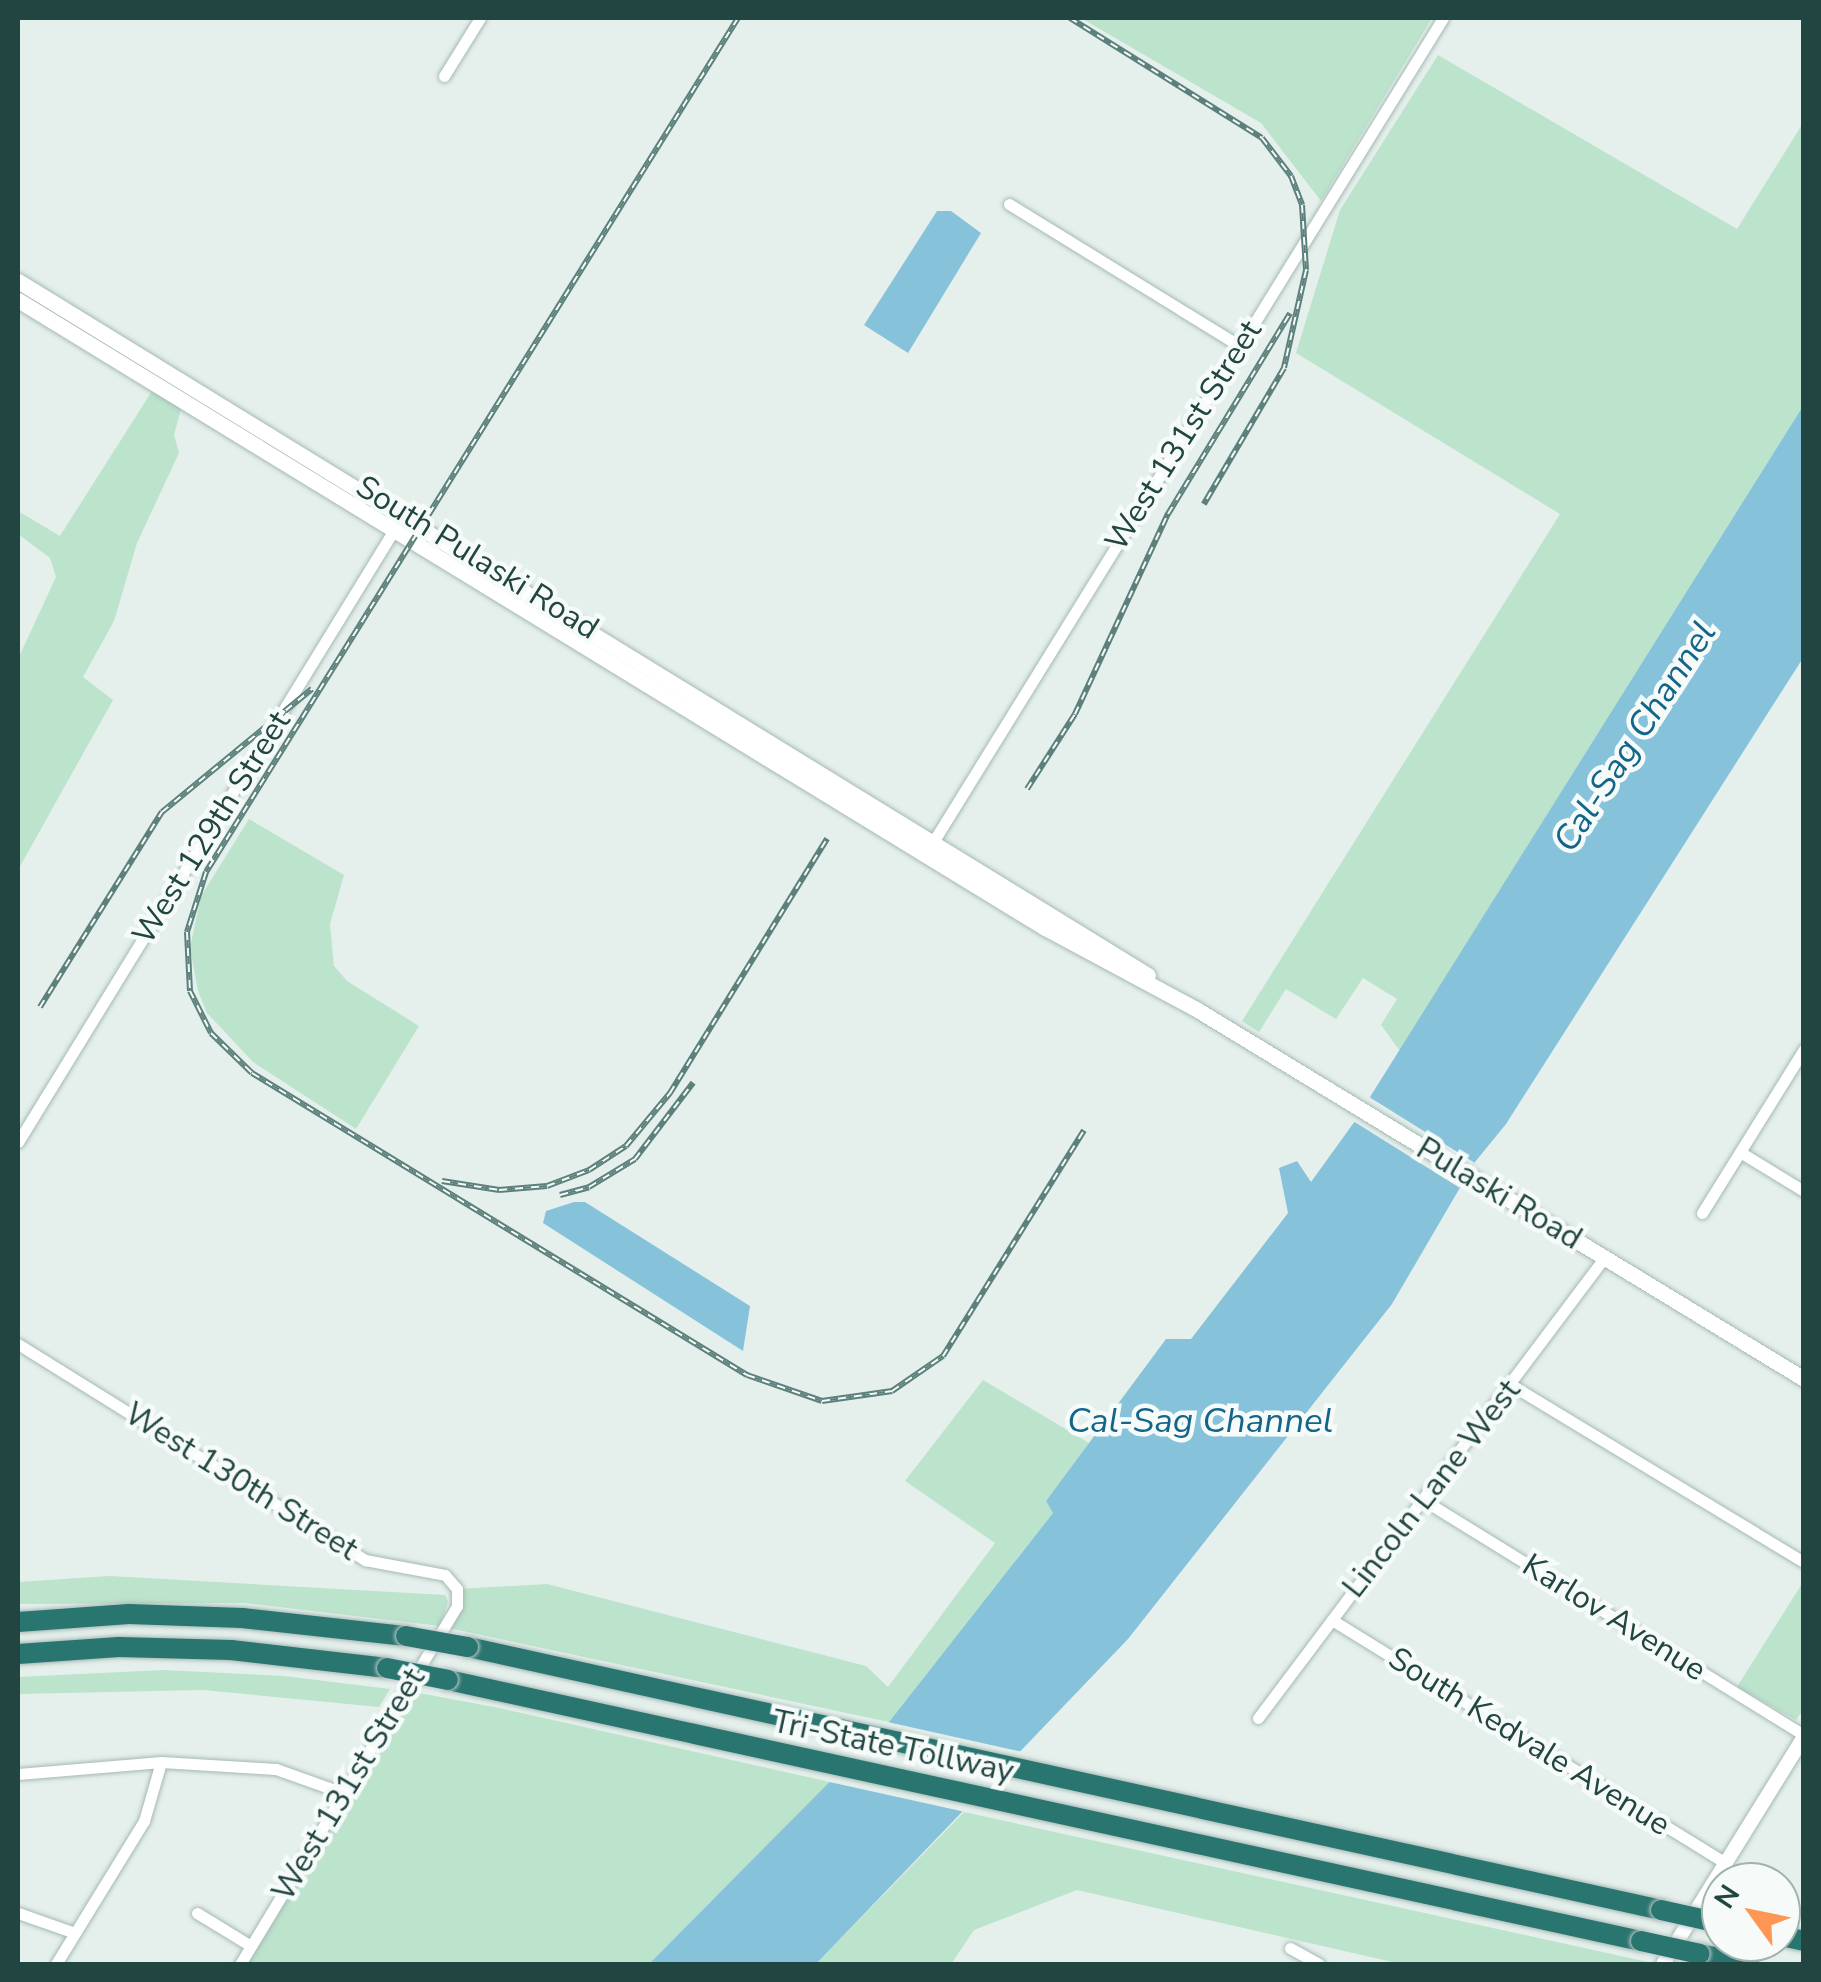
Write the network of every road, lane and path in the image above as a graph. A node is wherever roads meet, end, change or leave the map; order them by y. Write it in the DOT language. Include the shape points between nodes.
graph roads {
  1 [pos="480,18"];
  2 [pos="1443,18"];
  3 [pos="444,76"];
  4 [pos="1008,204"];
  5 [pos="18,281"];
  6 [pos="18,300"];
  7 [pos="1240,346"];
  8 [pos="405,513"];
  9 [pos="394,530"];
  10 [pos="935,839"];
  11 [pos="926,854"];
  12 [pos="1196,1009"];
  13 [pos="1804,1049"];
  14 [pos="18,1142"];
  15 [pos="1740,1152"];
  16 [pos="1804,1192"];
  17 [pos="1702,1213"];
  18 [pos="1604,1258"];
  19 [pos="18,1344"];
  20 [pos="1804,1379"];
  21 [pos="1513,1386"];
  22 [pos="1426,1501"];
  23 [pos="1804,1562"];
  24 [pos="456,1606"];
  25 [pos="1332,1620"];
  26 [pos="18,1622"];
  27 [pos="23,1655"];
  28 [pos="1258,1718"];
  29 [pos="1804,1736"];
  30 [pos="161,1762"];
  31 [pos="18,1774"];
  32 [pos="346,1794"];
  33 [pos="1724,1862"];
  34 [pos="1727,1862"];
  35 [pos="1701,1903"];
  36 [pos="18,1913"];
  37 [pos="197,1913"];
  38 [pos="1701,1919"];
  39 [pos="75,1933"];
  40 [pos="252,1946"];
  41 [pos="1290,1948"];
  42 [pos="56,1964"];
  43 [pos="240,1964"];
  44 [pos="1319,1964"];
  45 [pos="1663,1964"];
  46 [pos="1748,1964"];
  1 -- 3 [label="street"];
  2 -- 7 [label="street, West 131st Street"];
  4 -- 7 [label="street"];
  5 -- 8 [label="main road, South Pulaski Road"];
  6 -- 9 [label="main road, South Pulaski Road"];
  7 -- 10 [label="street, West 131st Street"];
  8 -- 9 [label="street, West 129th Street"];
  8 -- 10 [label="main road, South Pulaski Road"];
  9 -- 11 [label="main road, South Pulaski Road"];
  9 -- 14 [label="street, West 129th Street"];
  10 -- 11 [label="street, West 131st Street"];
  10 -- 12 [label="main road, Pulaski Road"];
  11 -- 12 [label="main road, Pulaski Road"];
  12 -- 18 [label="main road, Pulaski Road"];
  13 -- 15 [label="street"];
  15 -- 16 [label="street"];
  15 -- 17 [label="street"];
  18 -- 20 [label="main road, Pulaski Road"];
  18 -- 21 [label="street, Lincoln Lane West"];
  19 -- 24 [label="street, West 130th Street" via="364,1560 445,1575 457,1589"];
  21 -- 22 [label="street, Lincoln Lane West"];
  21 -- 23 [label="street"];
  22 -- 25 [label="street, Lincoln Lane West"];
  22 -- 29 [label="street, Karlov Avenue"];
  24 -- 32 [label="street, West 131st Street"];
  25 -- 28 [label="street, Lincoln Lane West"];
  25 -- 33 [label="street, South Kedvale Avenue"];
  26 -- 38 [label="highway, Tri-State Tollway, bridge" via="129,1614 223,1617 406,1636"];
  27 -- 46 [label="highway, Tri-State Tollway, bridge" via="119,1646 231,1650 387,1668"];
  29 -- 34 [label="street"];
  30 -- 31 [label="street"];
  30 -- 32 [label="street" via="276,1769"];
  30 -- 39 [label="street" via="144,1822"];
  32 -- 40 [label="street, West 131st Street"];
  35 -- 45 [label="street"];
  36 -- 39 [label="street"];
  37 -- 40 [label="street"];
  39 -- 42 [label="street"];
  40 -- 43 [label="street, West 131st Street"];
  41 -- 44 [label="street"];
}
